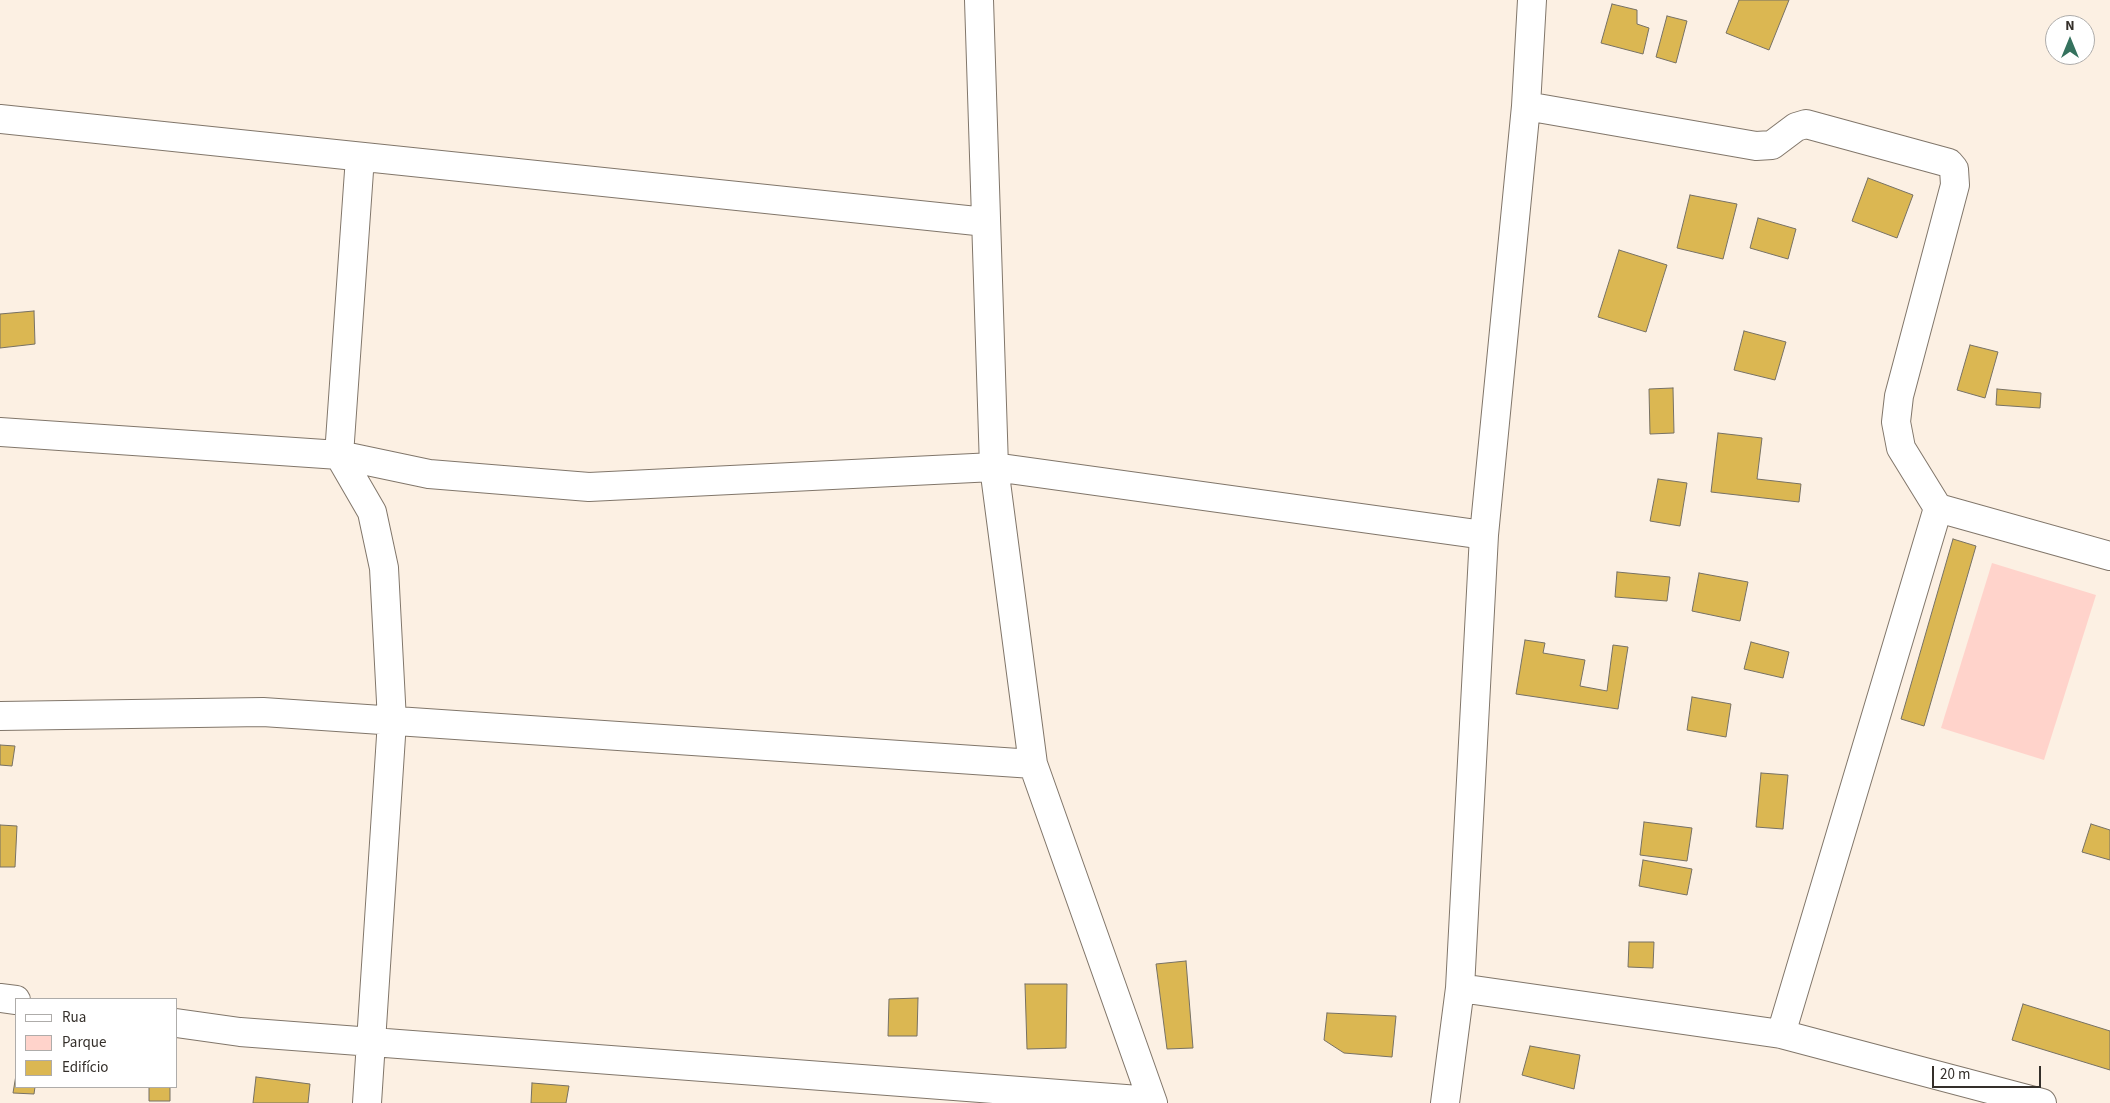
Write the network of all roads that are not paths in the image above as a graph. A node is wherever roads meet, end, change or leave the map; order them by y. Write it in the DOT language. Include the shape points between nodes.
graph roads {
  1 [pos="979,0"];
  2 [pos="1532,0"];
  3 [pos="1526,106"];
  4 [pos="0,120"];
  5 [pos="360,157"];
  6 [pos="986,222"];
  7 [pos="0,432"];
  8 [pos="340,455"];
  9 [pos="994,467"];
  10 [pos="1938,508"];
  11 [pos="1484,535"];
  12 [pos="2110,556"];
  13 [pos="0,716"];
  14 [pos="392,721"];
  15 [pos="1033,764"];
  16 [pos="1460,988"];
  17 [pos="0,998"];
  18 [pos="15,1000"];
  19 [pos="178,1023"];
  20 [pos="1781,1034"];
  21 [pos="371,1042"];
  22 [pos="1153,1102"];
  23 [pos="367,1103"];
  24 [pos="1445,1103"];
  25 [pos="2042,1103"];
  1 -- 6 [label="street"];
  2 -- 3 [label="street"];
  3 -- 10 [label="street" via="1756,146 1772,145 1796,127 1806,124 1949,163 1954,169 1955,185 1899,396 1896,422 1901,448"];
  3 -- 11 [label="street"];
  4 -- 5 [label="street"];
  5 -- 6 [label="street"];
  5 -- 8 [label="street"];
  6 -- 9 [label="street"];
  7 -- 8 [label="street"];
  8 -- 9 [label="street" via="429,474 589,487"];
  8 -- 14 [label="street" via="372,512 384,568"];
  9 -- 11 [label="street"];
  9 -- 15 [label="street"];
  10 -- 12 [label="street"];
  10 -- 20 [label="street"];
  11 -- 16 [label="street"];
  13 -- 14 [label="street" via="263,712"];
  14 -- 15 [label="street"];
  14 -- 21 [label="street"];
  15 -- 22 [label="street"];
  16 -- 20 [label="street"];
  16 -- 24 [label="street"];
  17 -- 18 [label="street"];
  19 -- 21 [label="street" via="240,1032"];
  20 -- 25 [label="street"];
  21 -- 22 [label="street"];
  21 -- 23 [label="street"];
}
